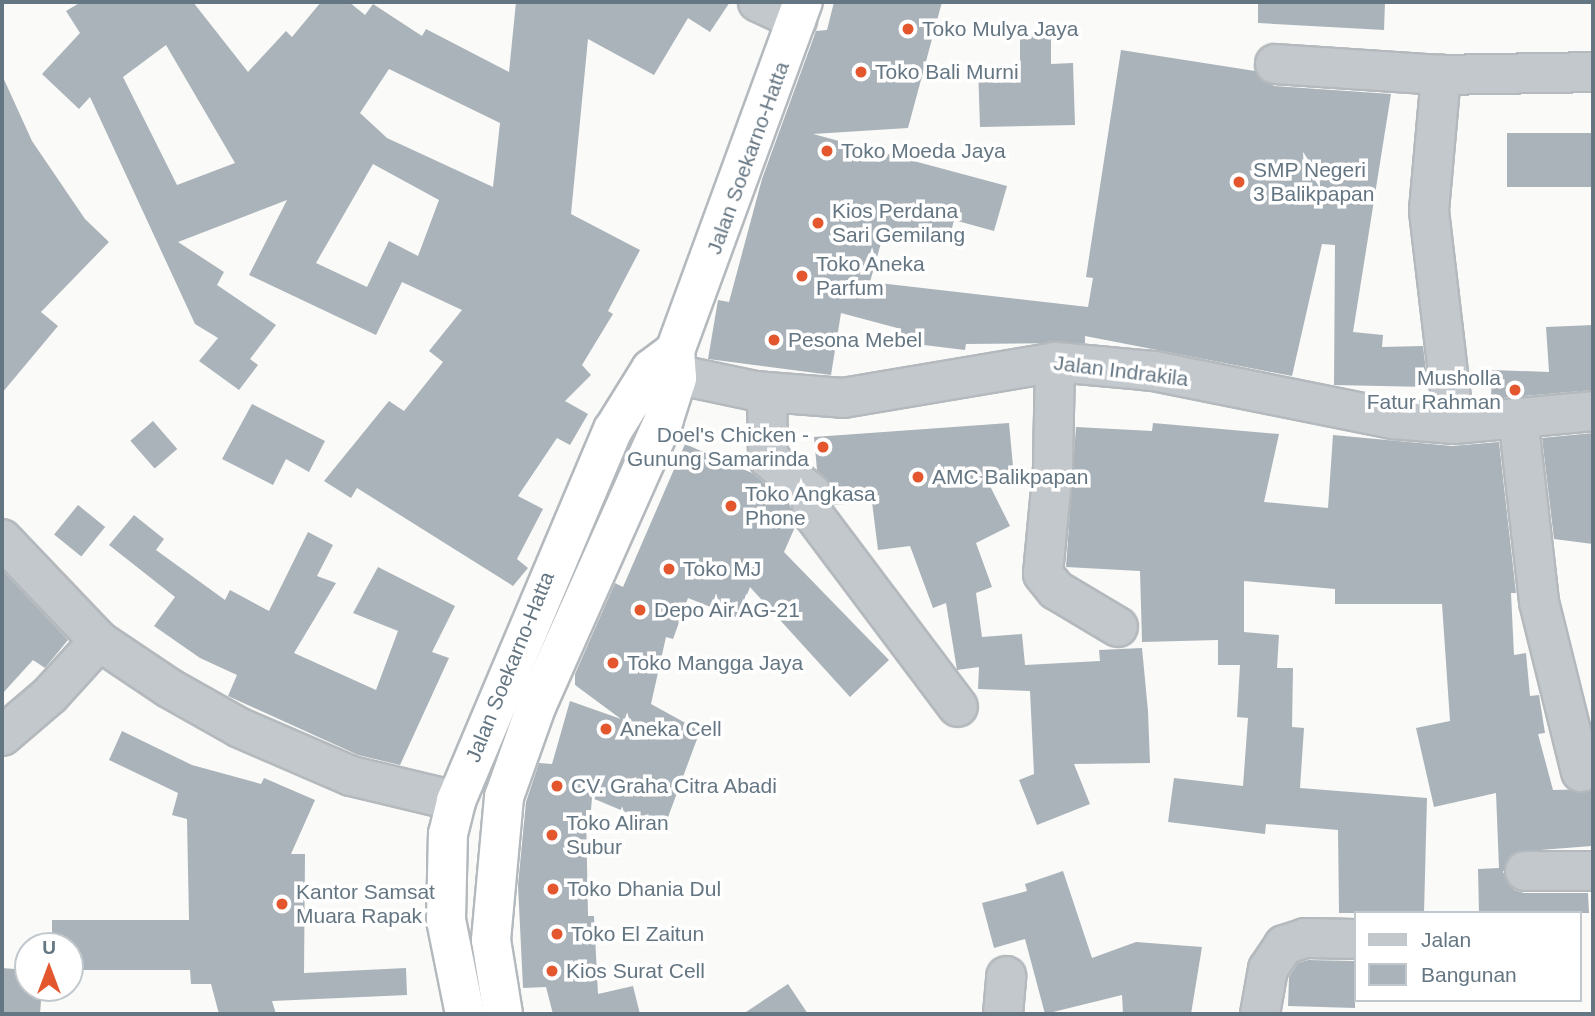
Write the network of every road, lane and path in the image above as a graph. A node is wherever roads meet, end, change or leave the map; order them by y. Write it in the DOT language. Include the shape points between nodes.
graph roads {
  1 [pos="758,2"];
  2 [pos="800,11"];
  3 [pos="1275,64"];
  4 [pos="1593,72"];
  5 [pos="1441,75"];
  6 [pos="1055,362"];
  7 [pos="668,366"];
  8 [pos="767,393"];
  9 [pos="1593,411"];
  10 [pos="1518,417"];
  11 [pos="1454,424"];
  12 [pos="5,547"];
  13 [pos="1118,627"];
  14 [pos="99,641"];
  15 [pos="958,707"];
  16 [pos="2,736"];
  17 [pos="1581,772"];
  18 [pos="456,801"];
  19 [pos="1525,871"];
  20 [pos="1593,871"];
  21 [pos="1354,939"];
  22 [pos="1006,976"];
  23 [pos="465,1014"];
  24 [pos="503,1014"];
  25 [pos="1003,1014"];
  26 [pos="1260,1014"];
  1 -- 2 [label="street"];
  2 -- 7 [label="highway, Jalan Soekarno-Hatta"];
  3 -- 5 [label="street"];
  4 -- 5 [label="street"];
  5 -- 11 [label="street" via="1429,210"];
  6 -- 8 [label="street, Jalan Indrakila" via="843,398"];
  6 -- 11 [label="street, Jalan Indrakila" via="1154,372 1366,415"];
  6 -- 13 [label="street" via="1053,468 1043,574 1056,590"];
  7 -- 8 [label="street, Jalan Indrakila"];
  7 -- 18 [label="highway, Jalan Soekarno-Hatta" via="590,480"];
  7 -- 24 [label="highway, Jalan Soekarno-Hatta" via="504,797 491,940"];
  8 -- 15 [label="street" via="768,458 811,493 813,514"];
  9 -- 10 [label="street, Jalan Indrakila"];
  10 -- 11 [label="street, Jalan Indrakila"];
  10 -- 17 [label="street" via="1539,602"];
  12 -- 14 [label="street"];
  14 -- 16 [label="street" via="50,695"];
  14 -- 18 [label="street" via="131,665 240,728 351,776"];
  18 -- 23 [label="highway, Jalan Soekarno-Hatta" via="449,834 446,920"];
  19 -- 20 [label="street"];
  21 -- 26 [label="street" via="1305,938 1284,944 1268,969"];
  22 -- 25 [label="street"];
}
